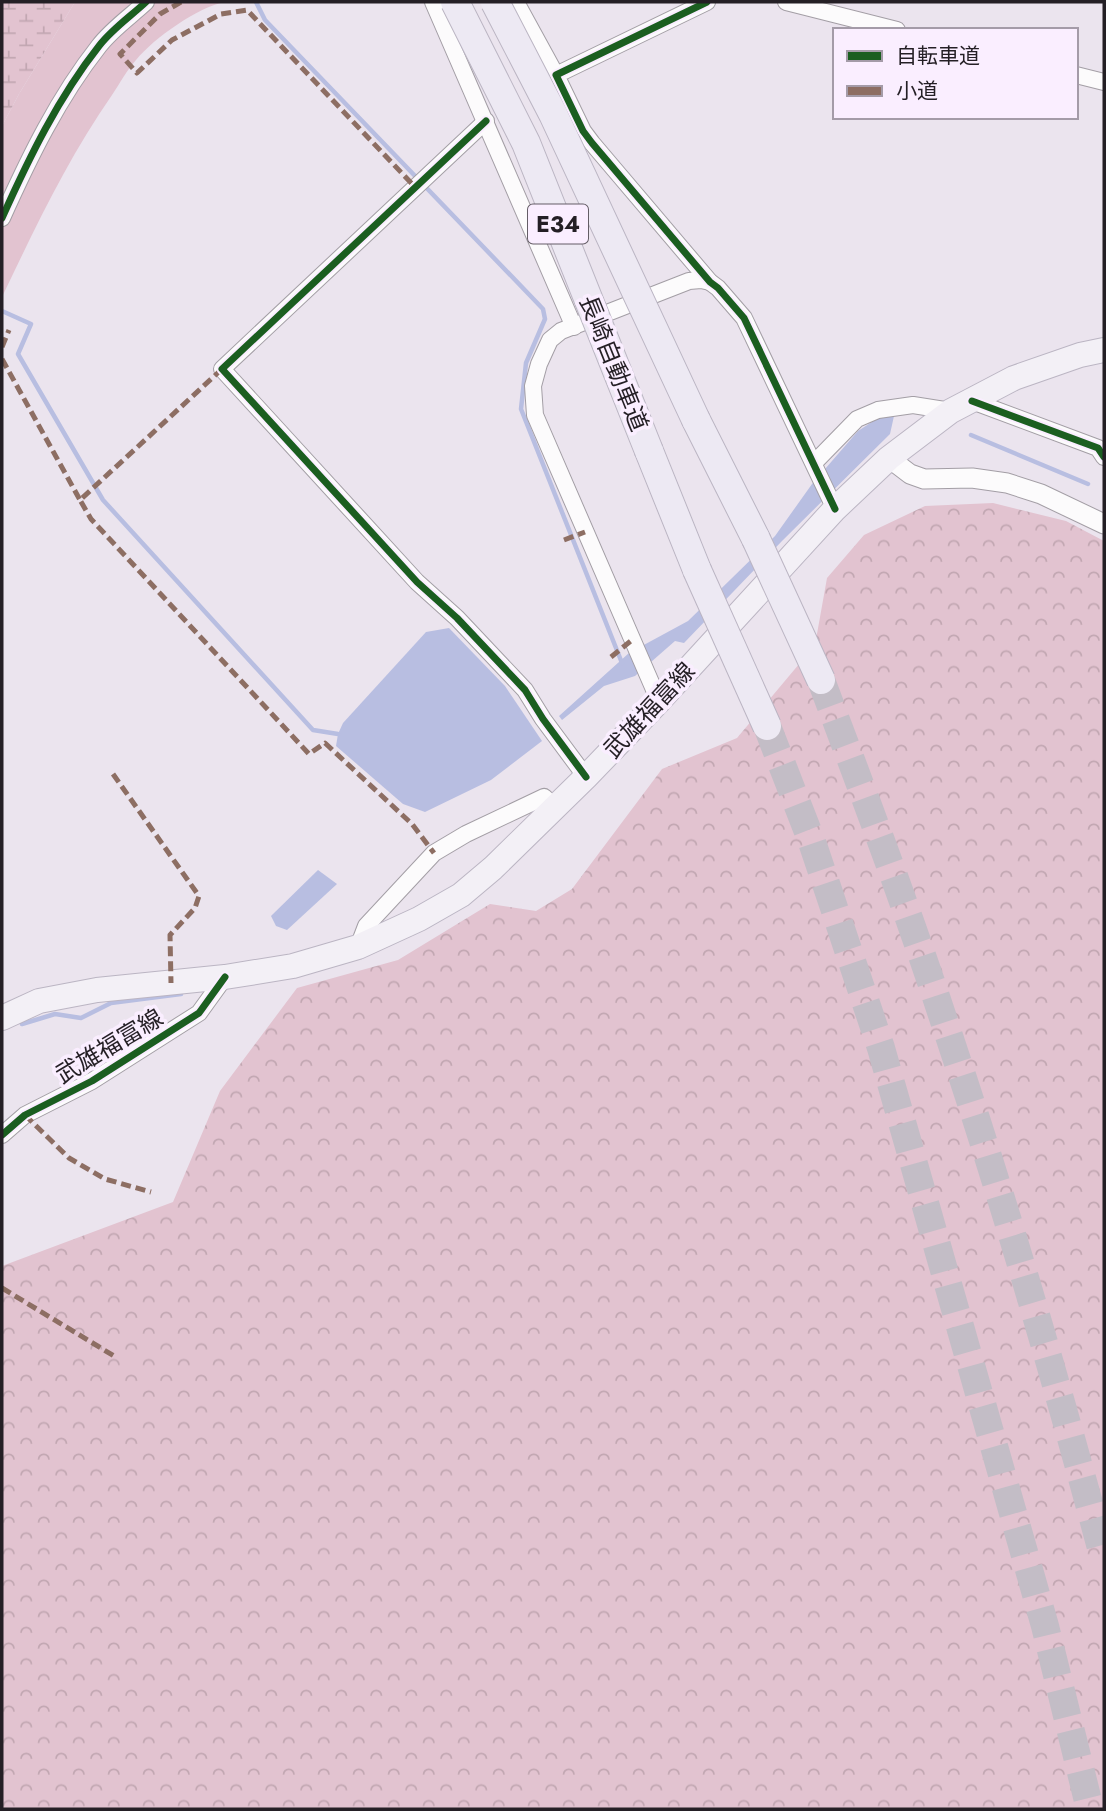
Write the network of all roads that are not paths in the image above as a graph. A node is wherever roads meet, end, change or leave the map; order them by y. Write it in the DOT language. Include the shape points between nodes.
graph roads {
  1 [pos="146,2"];
  2 [pos="433,2"];
  3 [pos="455,2"];
  4 [pos="495,2"];
  5 [pos="516,2"];
  6 [pos="707,2"];
  7 [pos="786,2"];
  8 [pos="889,28"];
  9 [pos="556,75"];
  10 [pos="1078,76"];
  11 [pos="1104,82"];
  12 [pos="486,121"];
  13 [pos="2,218"];
  14 [pos="710,282"];
  15 [pos="574,327"];
  16 [pos="1104,350"];
  17 [pos="961,406"];
  18 [pos="1104,457"];
  19 [pos="889,458"];
  20 [pos="816,466"];
  21 [pos="833,504"];
  22 [pos="1104,524"];
  23 [pos="821,680"];
  24 [pos="654,690"];
  25 [pos="767,726"];
  26 [pos="586,777"];
  27 [pos="555,807"];
  28 [pos="358,947"];
  29 [pos="225,977"];
  30 [pos="2,1018"];
  31 [pos="2,1135"];
  1 -- 13 [label="street" via="101,44 61,100"];
  2 -- 12 [label="street"];
  3 -- 25 [label="highway, 長崎自動車道 / E34, bridge" via="526,143 697,570"];
  4 -- 23 [label="highway, 長崎自動車道 / E34, bridge" via="553,114"];
  5 -- 9 [label="street"];
  6 -- 9 [label="street"];
  7 -- 8 [label="street"];
  9 -- 14 [label="street" via="583,131"];
  10 -- 11 [label="street"];
  12 -- 15 [label="street"];
  12 -- 26 [label="street" via="222,369 417,582 524,690"];
  14 -- 15 [label="street" via="690,281"];
  14 -- 20 [label="street" via="744,318"];
  15 -- 24 [label="street" via="550,340 544,352 533,386 535,415"];
  16 -- 17 [label="main road, 武雄福富線" via="1014,378"];
  17 -- 18 [label="street" via="1097,448"];
  17 -- 19 [label="main road, 武雄福富線"];
  17 -- 20 [label="street" via="878,410 857,419"];
  19 -- 21 [label="main road, 武雄福富線"];
  19 -- 22 [label="street" via="924,479 972,478 1030,490"];
  20 -- 21 [label="street"];
  21 -- 24 [label="main road, 武雄福富線"];
  24 -- 26 [label="main road, 武雄福富線"];
  26 -- 27 [label="main road, 武雄福富線"];
  27 -- 28 [label="main road, 武雄福富線" via="461,895"];
  27 -- 28 [label="street" via="544,797 434,853 366,926"];
  28 -- 29 [label="main road, 武雄福富線" via="292,966"];
  29 -- 30 [label="main road, 武雄福富線" via="97,990 39,1001"];
  29 -- 31 [label="street, 武雄福富線" via="199,1013 92,1081 25,1115"];
}
